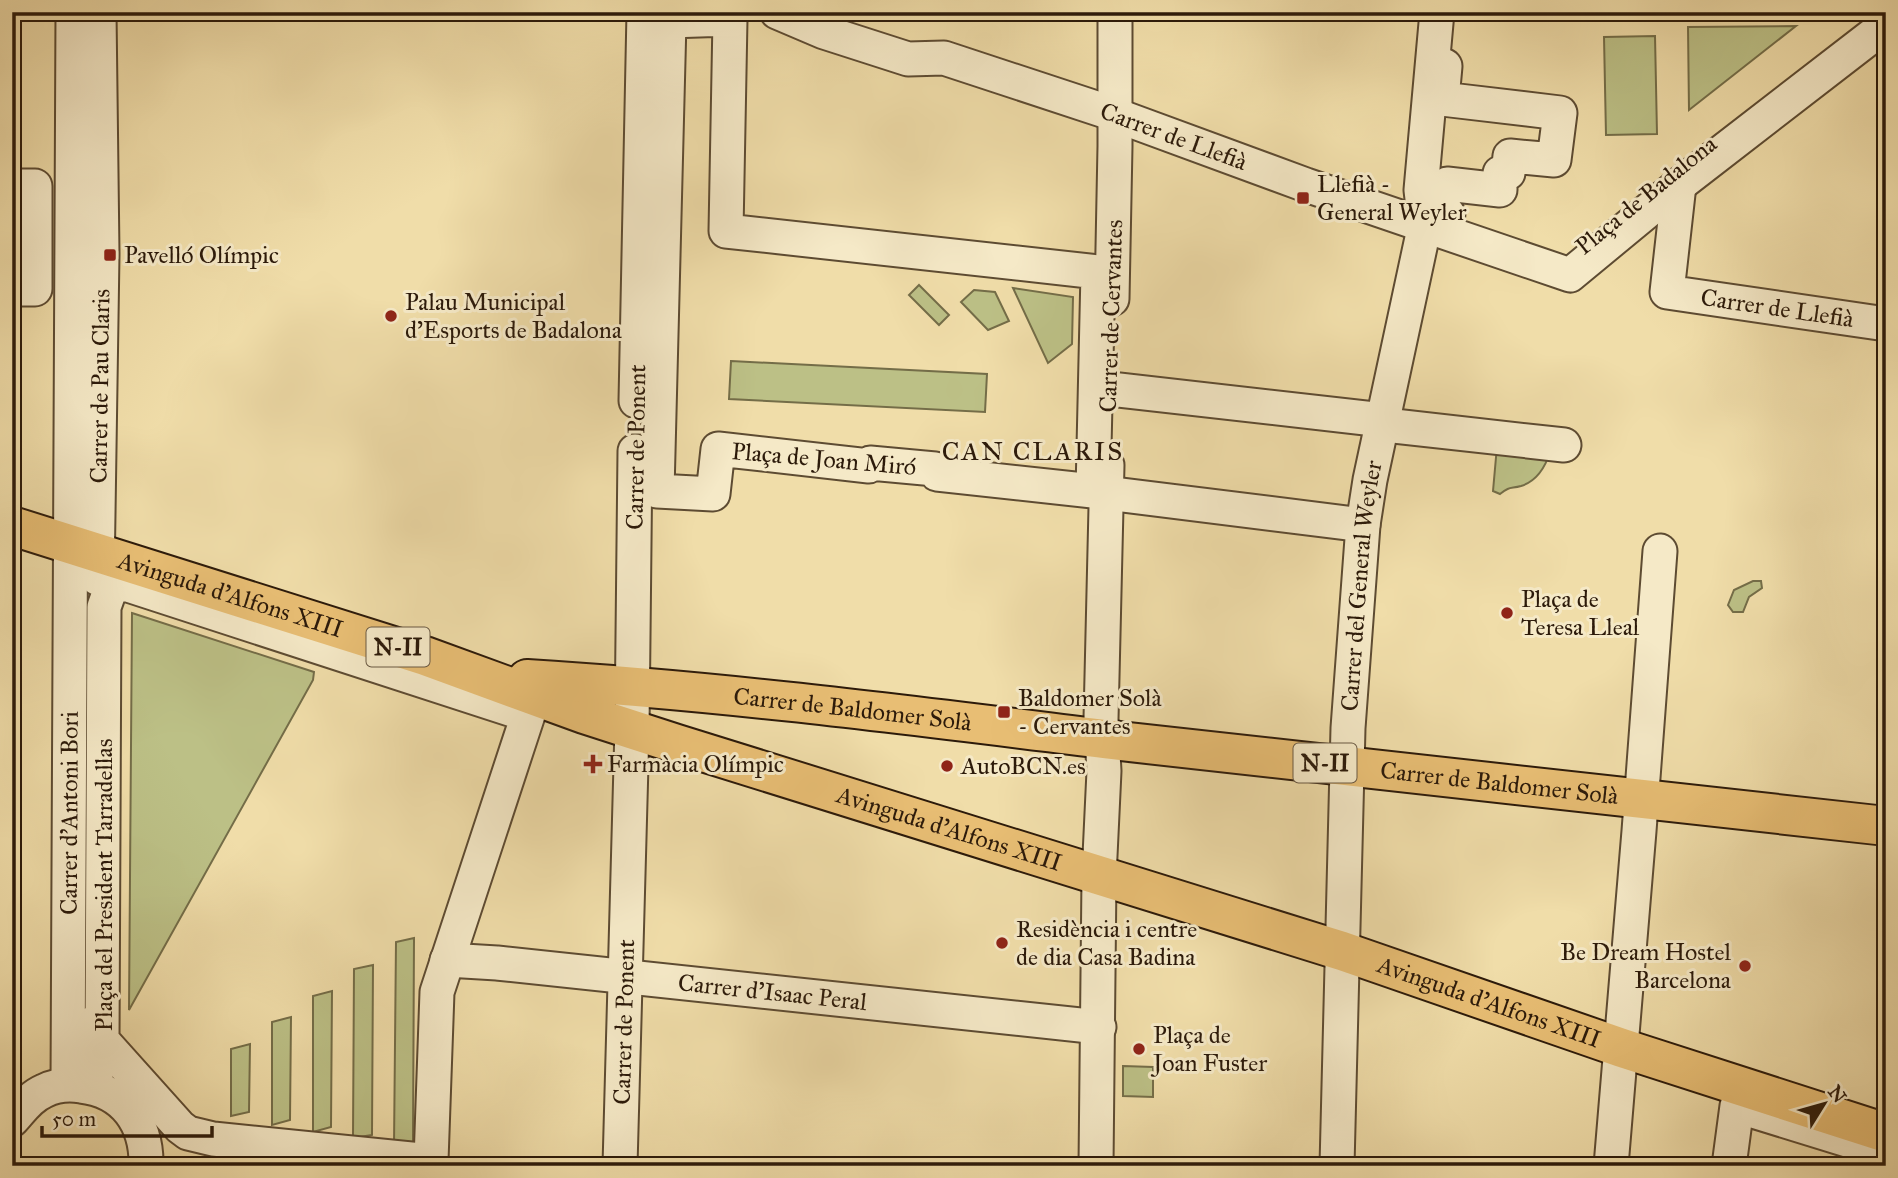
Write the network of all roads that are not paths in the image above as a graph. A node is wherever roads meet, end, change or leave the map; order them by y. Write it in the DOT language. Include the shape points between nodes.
graph roads {
  1 [pos="74,12"];
  2 [pos="99,12"];
  3 [pos="644,12"];
  4 [pos="777,12"];
  5 [pos="1115,12"];
  6 [pos="1437,12"];
  7 [pos="1450,12"];
  8 [pos="1879,12"];
  9 [pos="1886,25"];
  10 [pos="1115,115"];
  11 [pos="1679,185"];
  12 [pos="12,186"];
  13 [pos="1425,224"];
  14 [pos="726,230"];
  15 [pos="1570,275"];
  16 [pos="12,289"];
  17 [pos="1886,324"];
  18 [pos="1110,389"];
  19 [pos="1383,420"];
  20 [pos="1564,445"];
  21 [pos="1106,493"];
  22 [pos="12,526"];
  23 [pos="1363,526"];
  24 [pos="84,547"];
  25 [pos="1660,551"];
  26 [pos="641,705"];
  27 [pos="1102,738"];
  28 [pos="1348,765"];
  29 [pos="1642,798"];
  30 [pos="1886,826"];
  31 [pos="1100,877"];
  32 [pos="1342,951"];
  33 [pos="447,960"];
  34 [pos="626,978"];
  35 [pos="1099,1027"];
  36 [pos="1622,1048"];
  37 [pos="83,1086"];
  38 [pos="12,1120"];
  39 [pos="1886,1133"];
  40 [pos="1886,1152"];
  41 [pos="146,1158"];
  42 [pos="294,1166"];
  43 [pos="620,1166"];
  44 [pos="1096,1166"];
  45 [pos="1336,1166"];
  46 [pos="1611,1166"];
  47 [pos="1729,1166"];
  1 -- 24 [label="street, Carrer de Pau Claris"];
  2 -- 24 [label="street, Carrer de Pau Claris" via="102,254"];
  3 -- 26 [label="street, Carrer de Ponent"];
  4 -- 10 [label="street, Carrer de Llefià" via="908,59 944,58"];
  5 -- 10 [label="street, Carrer de Cervantes"];
  6 -- 13 [label="street, Carrer del General Weyler" via="1421,190"];
  7 -- 8 [label="street, Plaça de Badalona" via="1442,99 1560,113 1554,160 1510,156 1508,173 1500,173 1500,190 1447,184 1445,192 1432,190 1433,205 1441,212 1570,256 1592,244 1591,236"];
  9 -- 11 [label="street, Plaça de Badalona"];
  10 -- 13 [label="street, Carrer de Llefià"];
  10 -- 18 [label="street, Carrer de Cervantes"];
  11 -- 15 [label="street, Plaça de Badalona"];
  11 -- 17 [label="street, Carrer de Llefià" via="1667,292"];
  12 -- 16 [label="street" via="35,186 35,289"];
  13 -- 15 [label="street, Carrer de Llefià"];
  13 -- 19 [label="street, Carrer del General Weyler"];
  14 -- 14 [label="street, Plaça de Joan Miró" via="730,19 669,21 657,491 713,494 718,449 935,469 937,474 1093,491 1098,272"];
  18 -- 19 [label="street"];
  18 -- 21 [label="street, Carrer de Cervantes"];
  19 -- 20 [label="street" via="1394,426"];
  19 -- 23 [label="street, Carrer del General Weyler"];
  21 -- 23 [label="street"];
  21 -- 27 [label="street, Carrer de Cervantes"];
  22 -- 24 [label="main road, Avinguda d'Alfons XIII / N-II"];
  23 -- 28 [label="street, Carrer del General Weyler"];
  24 -- 26 [label="main road, Avinguda d'Alfons XIII / N-II" via="487,677 584,713"];
  24 -- 37 [label="street, Carrer d'Antoni Bori" via="95,885 91,1028"];
  25 -- 29 [label="street"];
  26 -- 27 [label="main road, Carrer de Baldomer Solà / N-II" via="989,724"];
  26 -- 31 [label="main road, Avinguda d'Alfons XIII / N-II"];
  26 -- 34 [label="street, Carrer de Ponent"];
  27 -- 28 [label="main road, Carrer de Baldomer Solà / N-II"];
  27 -- 31 [label="street, Carrer de Cervantes"];
  28 -- 29 [label="main road, Carrer de Baldomer Solà / N-II"];
  28 -- 32 [label="street, Carrer del General Weyler"];
  29 -- 30 [label="main road, Carrer de Baldomer Solà / N-II"];
  29 -- 36 [label="street"];
  31 -- 32 [label="main road, Avinguda d'Alfons XIII / N-II"];
  31 -- 35 [label="street, Carrer de Cervantes"];
  32 -- 36 [label="main road, Avinguda d'Alfons XIII / N-II"];
  32 -- 45 [label="street, Carrer del General Weyler"];
  33 -- 33 [label="street, Plaça del President Tarradellas" via="528,715 128,585 110,590 104,607 102,1040 180,1127 206,1138 431,1161 437,992"];
  33 -- 34 [label="street, Carrer d'Isaac Peral"];
  34 -- 35 [label="street, Carrer d'Isaac Peral"];
  34 -- 43 [label="street, Carrer de Ponent"];
  35 -- 44 [label="street, Carrer de Cervantes"];
  36 -- 39 [label="main road, Avinguda d'Alfons XIII / N-II"];
  36 -- 46 [label="street"];
  37 -- 38 [label="street" via="53,1087 33,1097"];
  37 -- 41 [label="street" via="110,1093 129,1110 142,1132"];
  40 -- 47 [label="street" via="1737,1105"];
  41 -- 42 [label="street"];
}
